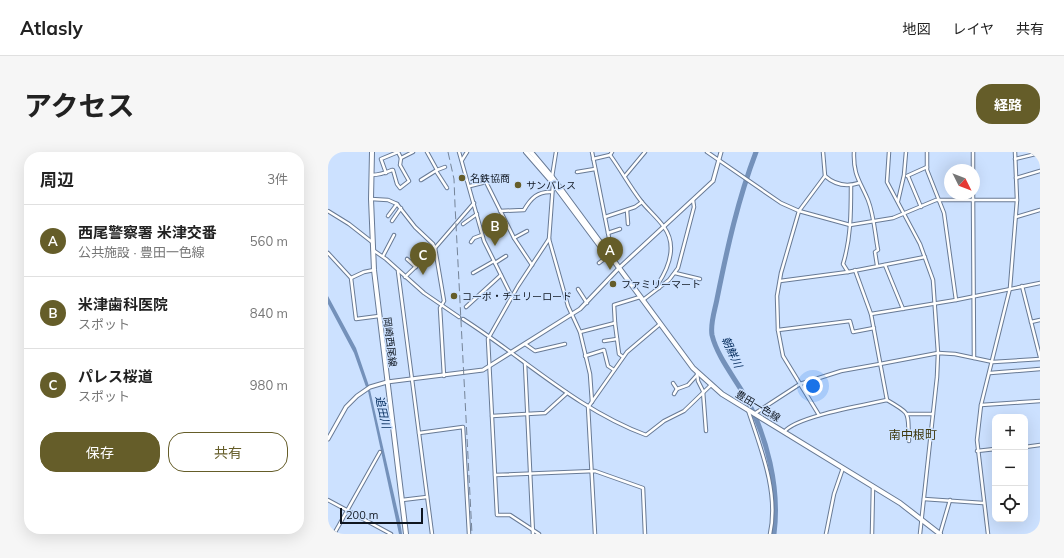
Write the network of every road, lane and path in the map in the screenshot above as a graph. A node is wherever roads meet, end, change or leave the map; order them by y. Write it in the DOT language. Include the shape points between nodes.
graph roads {
  1 [pos="372,152"];
  2 [pos="413,152"];
  3 [pos="427,152"];
  4 [pos="459,152"];
  5 [pos="467,152"];
  6 [pos="526,152"];
  7 [pos="531,152"];
  8 [pos="556,152"];
  9 [pos="592,152"];
  10 [pos="612,152"];
  11 [pos="645,152"];
  12 [pos="707,152"];
  13 [pos="721,152"];
  14 [pos="824,152"];
  15 [pos="854,152"];
  16 [pos="889,152"];
  17 [pos="906,152"];
  18 [pos="927,152"];
  19 [pos="973,152"];
  20 [pos="1015,152"];
  21 [pos="1038,153"];
  22 [pos="610,155"];
  23 [pos="401,158"];
  24 [pos="593,159"];
  25 [pos="1015,159"];
  26 [pos="462,160"];
  27 [pos="719,161"];
  28 [pos="973,164"];
  29 [pos="445,167"];
  30 [pos="927,167"];
  31 [pos="595,169"];
  32 [pos="436,170"];
  33 [pos="1040,171"];
  34 [pos="577,172"];
  35 [pos="386,173"];
  36 [pos="371,175"];
  37 [pos="625,176"];
  38 [pos="825,176"];
  39 [pos="908,176"];
  40 [pos="552,177"];
  41 [pos="904,177"];
  42 [pos="1016,178"];
  43 [pos="421,180"];
  44 [pos="553,183"];
  45 [pos="859,183"];
  46 [pos="851,185"];
  47 [pos="470,186"];
  48 [pos="447,188"];
  49 [pos="552,192"];
  50 [pos="371,199"];
  51 [pos="693,200"];
  52 [pos="939,200"];
  53 [pos="1016,200"];
  54 [pos="898,201"];
  55 [pos="973,201"];
  56 [pos="474,202"];
  57 [pos="642,202"];
  58 [pos="397,204"];
  59 [pos="401,208"];
  60 [pos="921,208"];
  61 [pos="627,210"];
  62 [pos="1040,210"];
  63 [pos="328,211"];
  64 [pos="500,211"];
  65 [pos="799,211"];
  66 [pos="477,214"];
  67 [pos="903,214"];
  68 [pos="388,216"];
  69 [pos="1016,216"];
  70 [pos="605,217"];
  71 [pos="392,221"];
  72 [pos="873,222"];
  73 [pos="463,224"];
  74 [pos="628,224"];
  75 [pos="850,225"];
  76 [pos="664,227"];
  77 [pos="620,229"];
  78 [pos="527,231"];
  79 [pos="608,233"];
  80 [pos="394,235"];
  81 [pos="482,235"];
  82 [pos="514,238"];
  83 [pos="549,239"];
  84 [pos="372,242"];
  85 [pos="471,242"];
  86 [pos="435,248"];
  87 [pos="373,250"];
  88 [pos="605,251"];
  89 [pos="328,254"];
  90 [pos="383,256"];
  91 [pos="506,256"];
  92 [pos="610,257"];
  93 [pos="925,257"];
  94 [pos="407,259"];
  95 [pos="494,262"];
  96 [pos="599,263"];
  97 [pos="532,265"];
  98 [pos="877,265"];
  99 [pos="885,265"];
  100 [pos="416,267"];
  101 [pos="619,268"];
  102 [pos="374,270"];
  103 [pos="855,270"];
  104 [pos="398,271"];
  105 [pos="848,272"];
  106 [pos="675,273"];
  107 [pos="473,274"];
  108 [pos="500,275"];
  109 [pos="405,277"];
  110 [pos="351,278"];
  111 [pos="700,279"];
  112 [pos="780,281"];
  113 [pos="1040,282"];
  114 [pos="1022,286"];
  115 [pos="578,288"];
  116 [pos="659,288"];
  117 [pos="1010,288"];
  118 [pos="973,296"];
  119 [pos="512,297"];
  120 [pos="641,299"];
  121 [pos="956,300"];
  122 [pos="587,303"];
  123 [pos="935,303"];
  124 [pos="442,306"];
  125 [pos="466,307"];
  126 [pos="903,309"];
  127 [pos="572,314"];
  128 [pos="871,314"];
  129 [pos="379,316"];
  130 [pos="459,317"];
  131 [pos="464,320"];
  132 [pos="1040,320"];
  133 [pos="1031,322"];
  134 [pos="615,323"];
  135 [pos="660,324"];
  136 [pos="874,328"];
  137 [pos="778,330"];
  138 [pos="580,332"];
  139 [pos="488,337"];
  140 [pos="617,339"];
  141 [pos="604,341"];
  142 [pos="525,344"];
  143 [pos="564,344"];
  144 [pos="512,353"];
  145 [pos="938,353"];
  146 [pos="585,356"];
  147 [pos="623,357"];
  148 [pos="974,358"];
  149 [pos="1040,358"];
  150 [pos="993,362"];
  151 [pos="525,363"];
  152 [pos="880,364"];
  153 [pos="489,367"];
  154 [pos="1040,368"];
  155 [pos="614,370"];
  156 [pos="990,373"];
  157 [pos="697,374"];
  158 [pos="444,376"];
  159 [pos="412,380"];
  160 [pos="387,382"];
  161 [pos="673,383"];
  162 [pos="800,384"];
  163 [pos="710,386"];
  164 [pos="677,389"];
  165 [pos="567,393"];
  166 [pos="674,394"];
  167 [pos="703,394"];
  168 [pos="887,400"];
  169 [pos="1040,401"];
  170 [pos="592,402"];
  171 [pos="981,405"];
  172 [pos="589,406"];
  173 [pos="749,410"];
  174 [pos="528,414"];
  175 [pos="755,414"];
  176 [pos="908,414"];
  177 [pos="934,414"];
  178 [pos="819,415"];
  179 [pos="492,416"];
  180 [pos="706,431"];
  181 [pos="784,432"];
  182 [pos="419,433"];
  183 [pos="328,438"];
  184 [pos="909,441"];
  185 [pos="1040,445"];
  186 [pos="1028,447"];
  187 [pos="992,449"];
  188 [pos="977,451"];
  189 [pos="380,452"];
  190 [pos="844,468"];
  191 [pos="592,471"];
  192 [pos="532,472"];
  193 [pos="495,474"];
  194 [pos="873,486"];
  195 [pos="427,497"];
  196 [pos="924,499"];
  197 [pos="328,500"];
  198 [pos="402,500"];
  199 [pos="950,500"];
  200 [pos="983,503"];
  201 [pos="347,510"];
  202 [pos="923,519"];
  203 [pos="534,533"];
  204 [pos="334,534"];
  205 [pos="391,534"];
  206 [pos="406,534"];
  207 [pos="432,534"];
  208 [pos="469,534"];
  209 [pos="539,534"];
  210 [pos="595,534"];
  211 [pos="646,534"];
  212 [pos="770,534"];
  213 [pos="826,534"];
  214 [pos="872,534"];
  215 [pos="920,534"];
  216 [pos="940,534"];
  217 [pos="988,534"];
  1 -- 36 [label="main road, 岡崎西尾線"];
  2 -- 23 [label="street"];
  3 -- 32 [label="street"];
  4 -- 26 [label="street"];
  5 -- 26 [label="street"];
  6 -- 44 [label="main road, 豊田一色線"];
  7 -- 40 [label="main road, 豊田一色線"];
  8 -- 40 [label="street"];
  9 -- 24 [label="street"];
  10 -- 22 [label="street"];
  11 -- 37 [label="street"];
  12 -- 27 [label="street"];
  13 -- 27 [label="street"];
  14 -- 38 [label="street"];
  15 -- 45 [label="street" via="854,168"];
  16 -- 54 [label="street" via="887,181"];
  17 -- 41 [label="street"];
  18 -- 30 [label="street"];
  19 -- 28 [label="street"];
  20 -- 25 [label="street"];
  21 -- 25 [label="street"];
  22 -- 24 [label="street"];
  22 -- 37 [label="street"];
  23 -- 35 [label="street" via="398,152 381,159"];
  23 -- 35 [label="street" via="400,165 409,182 400,188 393,171"];
  24 -- 31 [label="street"];
  25 -- 42 [label="street"];
  26 -- 47 [label="street"];
  27 -- 51 [label="street" via="713,181"];
  27 -- 65 [label="street" via="781,203"];
  29 -- 32 [label="street"];
  30 -- 39 [label="street"];
  30 -- 52 [label="street"];
  31 -- 34 [label="street"];
  31 -- 70 [label="street"];
  32 -- 43 [label="street"];
  32 -- 48 [label="street"];
  33 -- 42 [label="street"];
  35 -- 36 [label="street"];
  36 -- 50 [label="main road, 岡崎西尾線"];
  37 -- 57 [label="street"];
  38 -- 46 [label="street" via="835,183"];
  38 -- 65 [label="street"];
  39 -- 41 [label="street"];
  39 -- 60 [label="street"];
  40 -- 88 [label="main road, 豊田一色線"];
  41 -- 54 [label="street"];
  42 -- 53 [label="street"];
  44 -- 49 [label="street"];
  44 -- 88 [label="main road, 豊田一色線"];
  45 -- 46 [label="street"];
  45 -- 72 [label="street" via="868,201"];
  46 -- 75 [label="street"];
  47 -- 56 [label="street"];
  47 -- 64 [label="street" via="486,182"];
  49 -- 64 [label="street" via="544,191 532,198 524,210"];
  49 -- 83 [label="street"];
  50 -- 58 [label="street" via="388,200"];
  50 -- 84 [label="main road, 岡崎西尾線"];
  51 -- 76 [label="street"];
  51 -- 106 [label="street" via="694,207"];
  52 -- 55 [label="street"];
  52 -- 60 [label="street"];
  52 -- 121 [label="street" via="944,213"];
  53 -- 55 [label="street"];
  53 -- 69 [label="street"];
  54 -- 67 [label="street"];
  55 -- 118 [label="street"];
  56 -- 66 [label="street"];
  56 -- 86 [label="street"];
  57 -- 61 [label="street"];
  57 -- 76 [label="street"];
  58 -- 59 [label="street"];
  58 -- 68 [label="street"];
  59 -- 71 [label="street"];
  59 -- 86 [label="street"];
  60 -- 67 [label="street"];
  61 -- 70 [label="street"];
  61 -- 74 [label="street"];
  62 -- 69 [label="street"];
  63 -- 84 [label="street"];
  64 -- 82 [label="street"];
  65 -- 75 [label="street"];
  65 -- 112 [label="street"];
  66 -- 73 [label="street"];
  66 -- 81 [label="street"];
  67 -- 72 [label="street"];
  67 -- 93 [label="street"];
  69 -- 117 [label="street"];
  70 -- 79 [label="street"];
  72 -- 75 [label="street"];
  72 -- 98 [label="street" via="878,250 875,252"];
  75 -- 105 [label="street" via="849,243 843,264"];
  76 -- 101 [label="street"];
  76 -- 116 [label="street" via="670,242 670,258 668,269 658,284"];
  77 -- 79 [label="street"];
  78 -- 82 [label="street"];
  79 -- 92 [label="street" via="612,253"];
  80 -- 90 [label="street"];
  81 -- 85 [label="street"];
  81 -- 95 [label="street"];
  82 -- 97 [label="street"];
  83 -- 97 [label="street"];
  83 -- 127 [label="street"];
  84 -- 87 [label="main road, 岡崎西尾線"];
  86 -- 100 [label="street"];
  86 -- 124 [label="street" via="444,301"];
  87 -- 90 [label="street"];
  87 -- 102 [label="main road, 岡崎西尾線"];
  88 -- 92 [label="main road, 豊田一色線"];
  89 -- 110 [label="street"];
  90 -- 104 [label="street"];
  91 -- 95 [label="street"];
  92 -- 96 [label="street"];
  92 -- 101 [label="main road, 豊田一色線"];
  93 -- 99 [label="street"];
  93 -- 123 [label="street" via="933,280"];
  94 -- 100 [label="street"];
  95 -- 107 [label="street"];
  95 -- 108 [label="street"];
  97 -- 119 [label="street"];
  98 -- 99 [label="street"];
  98 -- 103 [label="street"];
  99 -- 126 [label="street"];
  100 -- 109 [label="street"];
  101 -- 120 [label="main road, 豊田一色線"];
  101 -- 122 [label="street"];
  102 -- 110 [label="street"];
  102 -- 129 [label="main road, 岡崎西尾線"];
  103 -- 105 [label="street"];
  103 -- 128 [label="street"];
  104 -- 109 [label="street"];
  104 -- 159 [label="street"];
  105 -- 112 [label="street"];
  106 -- 111 [label="street"];
  106 -- 116 [label="street"];
  108 -- 119 [label="street"];
  108 -- 125 [label="street"];
  109 -- 124 [label="street"];
  110 -- 129 [label="street" via="356,319"];
  112 -- 137 [label="street" via="777,296"];
  113 -- 114 [label="street"];
  114 -- 117 [label="street"];
  114 -- 133 [label="street"];
  115 -- 122 [label="street"];
  116 -- 120 [label="street"];
  117 -- 118 [label="street"];
  117 -- 150 [label="street"];
  118 -- 121 [label="street"];
  118 -- 148 [label="street"];
  119 -- 139 [label="street"];
  120 -- 134 [label="street" via="614,305"];
  120 -- 135 [label="main road, 豊田一色線"];
  121 -- 123 [label="street"];
  122 -- 127 [label="street"];
  123 -- 126 [label="street"];
  123 -- 145 [label="street"];
  124 -- 130 [label="street"];
  124 -- 158 [label="street"];
  126 -- 128 [label="street"];
  127 -- 138 [label="street"];
  127 -- 142 [label="street"];
  128 -- 136 [label="street"];
  129 -- 160 [label="main road, 岡崎西尾線"];
  131 -- 139 [label="street"];
  132 -- 133 [label="street"];
  133 -- 149 [label="street"];
  134 -- 138 [label="street"];
  134 -- 140 [label="street"];
  135 -- 147 [label="street"];
  135 -- 157 [label="main road, 豊田一色線"];
  136 -- 137 [label="street" via="853,332 850,321"];
  136 -- 152 [label="street"];
  137 -- 162 [label="street" via="783,356"];
  138 -- 146 [label="street"];
  139 -- 144 [label="street"];
  139 -- 153 [label="street"];
  140 -- 141 [label="street"];
  140 -- 147 [label="street" via="619,354"];
  142 -- 143 [label="street" via="535,351"];
  142 -- 144 [label="street"];
  144 -- 151 [label="street"];
  144 -- 153 [label="street"];
  145 -- 148 [label="street"];
  145 -- 152 [label="street"];
  145 -- 177 [label="street"];
  146 -- 155 [label="street" via="604,350 608,366"];
  146 -- 170 [label="street" via="591,382"];
  147 -- 155 [label="street"];
  148 -- 150 [label="street"];
  149 -- 150 [label="street"];
  150 -- 156 [label="street"];
  151 -- 165 [label="street"];
  151 -- 174 [label="street"];
  152 -- 162 [label="street" via="840,371"];
  152 -- 168 [label="street"];
  153 -- 158 [label="street" via="476,372"];
  153 -- 179 [label="street"];
  154 -- 156 [label="street"];
  155 -- 170 [label="street"];
  156 -- 171 [label="street"];
  157 -- 163 [label="main road, 豊田一色線"];
  157 -- 164 [label="street" via="688,385"];
  157 -- 167 [label="street"];
  158 -- 159 [label="street"];
  159 -- 160 [label="street"];
  159 -- 182 [label="street"];
  160 -- 183 [label="street" via="365,390 346,407"];
  160 -- 198 [label="main road, 岡崎西尾線"];
  161 -- 164 [label="street"];
  162 -- 175 [label="street"];
  162 -- 178 [label="street"];
  163 -- 167 [label="street"];
  163 -- 173 [label="main road, 豊田一色線"];
  164 -- 166 [label="street"];
  165 -- 172 [label="street"];
  165 -- 174 [label="street" via="547,412"];
  167 -- 172 [label="street" via="684,411 664,421 646,435"];
  167 -- 180 [label="street"];
  168 -- 176 [label="street"];
  168 -- 178 [label="street"];
  169 -- 171 [label="street"];
  170 -- 172 [label="street"];
  171 -- 188 [label="street"];
  172 -- 191 [label="street"];
  173 -- 175 [label="main road, 豊田一色線"];
  173 -- 212 [label="street" via="769,476 772,521"];
  174 -- 179 [label="street"];
  174 -- 192 [label="street"];
  175 -- 181 [label="main road, 豊田一色線"];
  176 -- 177 [label="street"];
  176 -- 184 [label="street"];
  177 -- 196 [label="street"];
  178 -- 181 [label="street" via="788,427"];
  179 -- 193 [label="street"];
  181 -- 190 [label="main road, 豊田一色線"];
  182 -- 195 [label="street"];
  182 -- 208 [label="street" via="462,428"];
  185 -- 186 [label="street"];
  187 -- 188 [label="street"];
  188 -- 200 [label="street"];
  189 -- 201 [label="street"];
  190 -- 194 [label="main road, 豊田一色線"];
  190 -- 213 [label="street" via="834,494"];
  191 -- 192 [label="street"];
  191 -- 210 [label="street"];
  191 -- 211 [label="street" via="643,488"];
  192 -- 193 [label="street"];
  192 -- 203 [label="street"];
  193 -- 203 [label="street" via="497,515 510,515"];
  194 -- 202 [label="main road, 豊田一色線"];
  194 -- 214 [label="street"];
  195 -- 198 [label="street"];
  195 -- 207 [label="street"];
  196 -- 199 [label="street"];
  196 -- 202 [label="street"];
  197 -- 201 [label="street"];
  198 -- 206 [label="main road, 岡崎西尾線"];
  199 -- 200 [label="street"];
  199 -- 216 [label="street"];
  200 -- 217 [label="street"];
  201 -- 204 [label="street"];
  201 -- 205 [label="street"];
  202 -- 215 [label="street"];
  202 -- 216 [label="main road, 豊田一色線"];
  203 -- 209 [label="street"];
}
